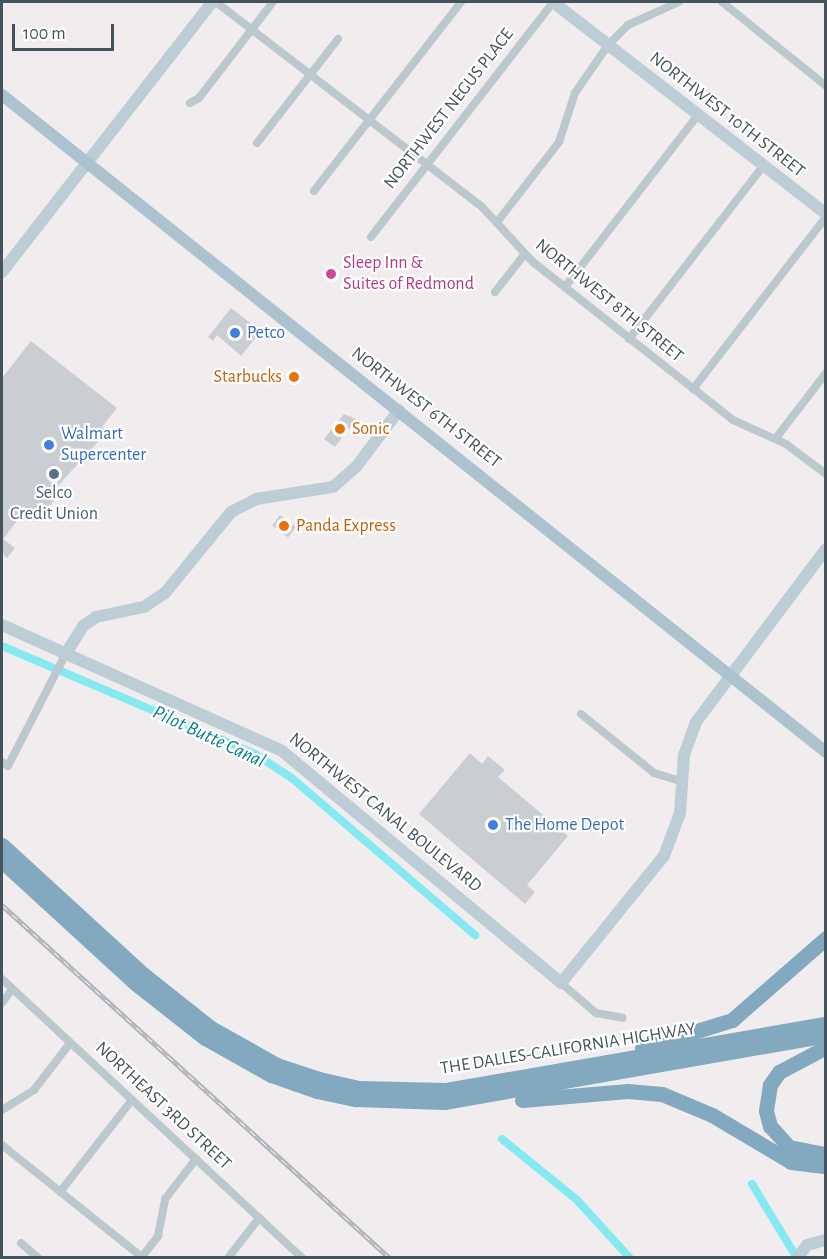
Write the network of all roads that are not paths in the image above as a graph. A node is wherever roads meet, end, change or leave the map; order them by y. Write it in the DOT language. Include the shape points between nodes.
graph roads {
  1 [pos="212,2"];
  2 [pos="216,2"];
  3 [pos="273,2"];
  4 [pos="461,2"];
  5 [pos="553,2"];
  6 [pos="679,2"];
  7 [pos="722,2"];
  8 [pos="252,29"];
  9 [pos="338,39"];
  10 [pos="608,45"];
  11 [pos="311,74"];
  12 [pos="825,86"];
  13 [pos="2,94"];
  14 [pos="190,103"];
  15 [pos="697,116"];
  16 [pos="369,120"];
  17 [pos="256,143"];
  18 [pos="87,162"];
  19 [pos="427,164"];
  20 [pos="763,166"];
  21 [pos="314,190"];
  22 [pos="825,215"];
  23 [pos="498,221"];
  24 [pos="371,237"];
  25 [pos="524,255"];
  26 [pos="2,272"];
  27 [pos="565,287"];
  28 [pos="495,292"];
  29 [pos="629,339"];
  30 [pos="825,374"];
  31 [pos="693,389"];
  32 [pos="399,410"];
  33 [pos="776,438"];
  34 [pos="825,474"];
  35 [pos="823,556"];
  36 [pos="2,625"];
  37 [pos="64,657"];
  38 [pos="731,673"];
  39 [pos="581,714"];
  40 [pos="825,752"];
  41 [pos="2,762"];
  42 [pos="681,782"];
  43 [pos="2,845"];
  44 [pos="2,861"];
  45 [pos="825,938"];
  46 [pos="2,980"];
  47 [pos="561,983"];
  48 [pos="12,989"];
  49 [pos="2,1003"];
  50 [pos="623,1018"];
  51 [pos="825,1024"];
  52 [pos="825,1035"];
  53 [pos="70,1043"];
  54 [pos="825,1047"];
  55 [pos="521,1079"];
  56 [pos="132,1101"];
  57 [pos="444,1102"];
  58 [pos="2,1110"];
  59 [pos="2,1145"];
  60 [pos="825,1154"];
  61 [pos="196,1159"];
  62 [pos="825,1166"];
  63 [pos="60,1192"];
  64 [pos="259,1218"];
  65 [pos="825,1240"];
  66 [pos="21,1243"];
  67 [pos="799,1254"];
  68 [pos="38,1257"];
  69 [pos="142,1257"];
  70 [pos="228,1257"];
  71 [pos="302,1257"];
  1 -- 18 [label="street"];
  2 -- 8 [label="street, NORTHWEST 8TH STREET"];
  3 -- 8 [label="street"];
  4 -- 16 [label="street"];
  5 -- 10 [label="street, NORTHWEST 10TH STREET"];
  5 -- 19 [label="street, NORTHWEST NEGUS PLACE"];
  6 -- 10 [label="street" via="628,25"];
  7 -- 12 [label="street"];
  8 -- 11 [label="street, NORTHWEST 8TH STREET"];
  8 -- 14 [label="street" via="199,98"];
  9 -- 11 [label="street"];
  10 -- 15 [label="street, NORTHWEST 10TH STREET"];
  10 -- 23 [label="street" via="575,93 559,142"];
  11 -- 16 [label="street, NORTHWEST 8TH STREET"];
  11 -- 17 [label="street"];
  13 -- 18 [label="main road, NORTHWEST 6TH STREET"];
  15 -- 20 [label="street, NORTHWEST 10TH STREET"];
  15 -- 27 [label="street"];
  16 -- 19 [label="street, NORTHWEST 8TH STREET"];
  16 -- 21 [label="street"];
  18 -- 26 [label="street"];
  18 -- 32 [label="main road, NORTHWEST 6TH STREET"];
  19 -- 23 [label="street, NORTHWEST 8TH STREET"];
  19 -- 24 [label="street, NORTHWEST NEGUS PLACE"];
  20 -- 22 [label="street, NORTHWEST 10TH STREET"];
  20 -- 29 [label="street"];
  22 -- 31 [label="street"];
  23 -- 25 [label="street, NORTHWEST 8TH STREET"];
  25 -- 27 [label="street, NORTHWEST 8TH STREET"];
  25 -- 28 [label="street"];
  27 -- 29 [label="street, NORTHWEST 8TH STREET"];
  29 -- 31 [label="street, NORTHWEST 8TH STREET"];
  30 -- 33 [label="street"];
  31 -- 33 [label="street, NORTHWEST 8TH STREET" via="733,420"];
  32 -- 37 [label="street" via="356,467 333,487 256,499 231,512 165,593 144,607 96,616 83,626"];
  32 -- 38 [label="main road, NORTHWEST 6TH STREET"];
  33 -- 34 [label="street, NORTHWEST 8TH STREET"];
  35 -- 38 [label="street"];
  36 -- 37 [label="street, NORTHWEST CANAL BOULEVARD"];
  37 -- 41 [label="street" via="8,766"];
  37 -- 47 [label="street, NORTHWEST CANAL BOULEVARD" via="282,751"];
  38 -- 40 [label="main road, NORTHWEST 6TH STREET"];
  38 -- 42 [label="street" via="696,722 684,755"];
  39 -- 42 [label="street" via="654,773"];
  42 -- 47 [label="street" via="680,813 664,856"];
  43 -- 55 [label="highway, THE DALLES-CALIFORNIA HIGHWAY" via="175,1002 236,1044 277,1065 359,1088 409,1091"];
  44 -- 57 [label="highway, THE DALLES-CALIFORNIA HIGHWAY" via="167,1011 237,1058 317,1091 386,1101"];
  45 -- 55 [label="highway" via="751,1007 709,1030"];
  46 -- 48 [label="street, NORTHEAST 3RD STREET"];
  47 -- 50 [label="street, NORTHWEST CANAL BOULEVARD" via="604,1018"];
  48 -- 49 [label="street"];
  48 -- 53 [label="street, NORTHEAST 3RD STREET"];
  51 -- 55 [label="highway, THE DALLES-CALIFORNIA HIGHWAY"];
  52 -- 57 [label="highway, THE DALLES-CALIFORNIA HIGHWAY"];
  53 -- 56 [label="street, NORTHEAST 3RD STREET"];
  53 -- 58 [label="street" via="34,1090"];
  54 -- 60 [label="highway" via="779,1072 770,1085 766,1111 770,1126 789,1147"];
  56 -- 61 [label="street, NORTHEAST 3RD STREET"];
  56 -- 63 [label="street"];
  57 -- 62 [label="highway" via="487,1103 628,1091 662,1094 712,1114 791,1162"];
  59 -- 63 [label="street"];
  61 -- 64 [label="street, NORTHEAST 3RD STREET"];
  61 -- 69 [label="street" via="165,1199 158,1236"];
  63 -- 69 [label="street"];
  64 -- 70 [label="street"];
  64 -- 71 [label="street, NORTHEAST 3RD STREET"];
  65 -- 67 [label="street"];
  66 -- 68 [label="street"];
}
